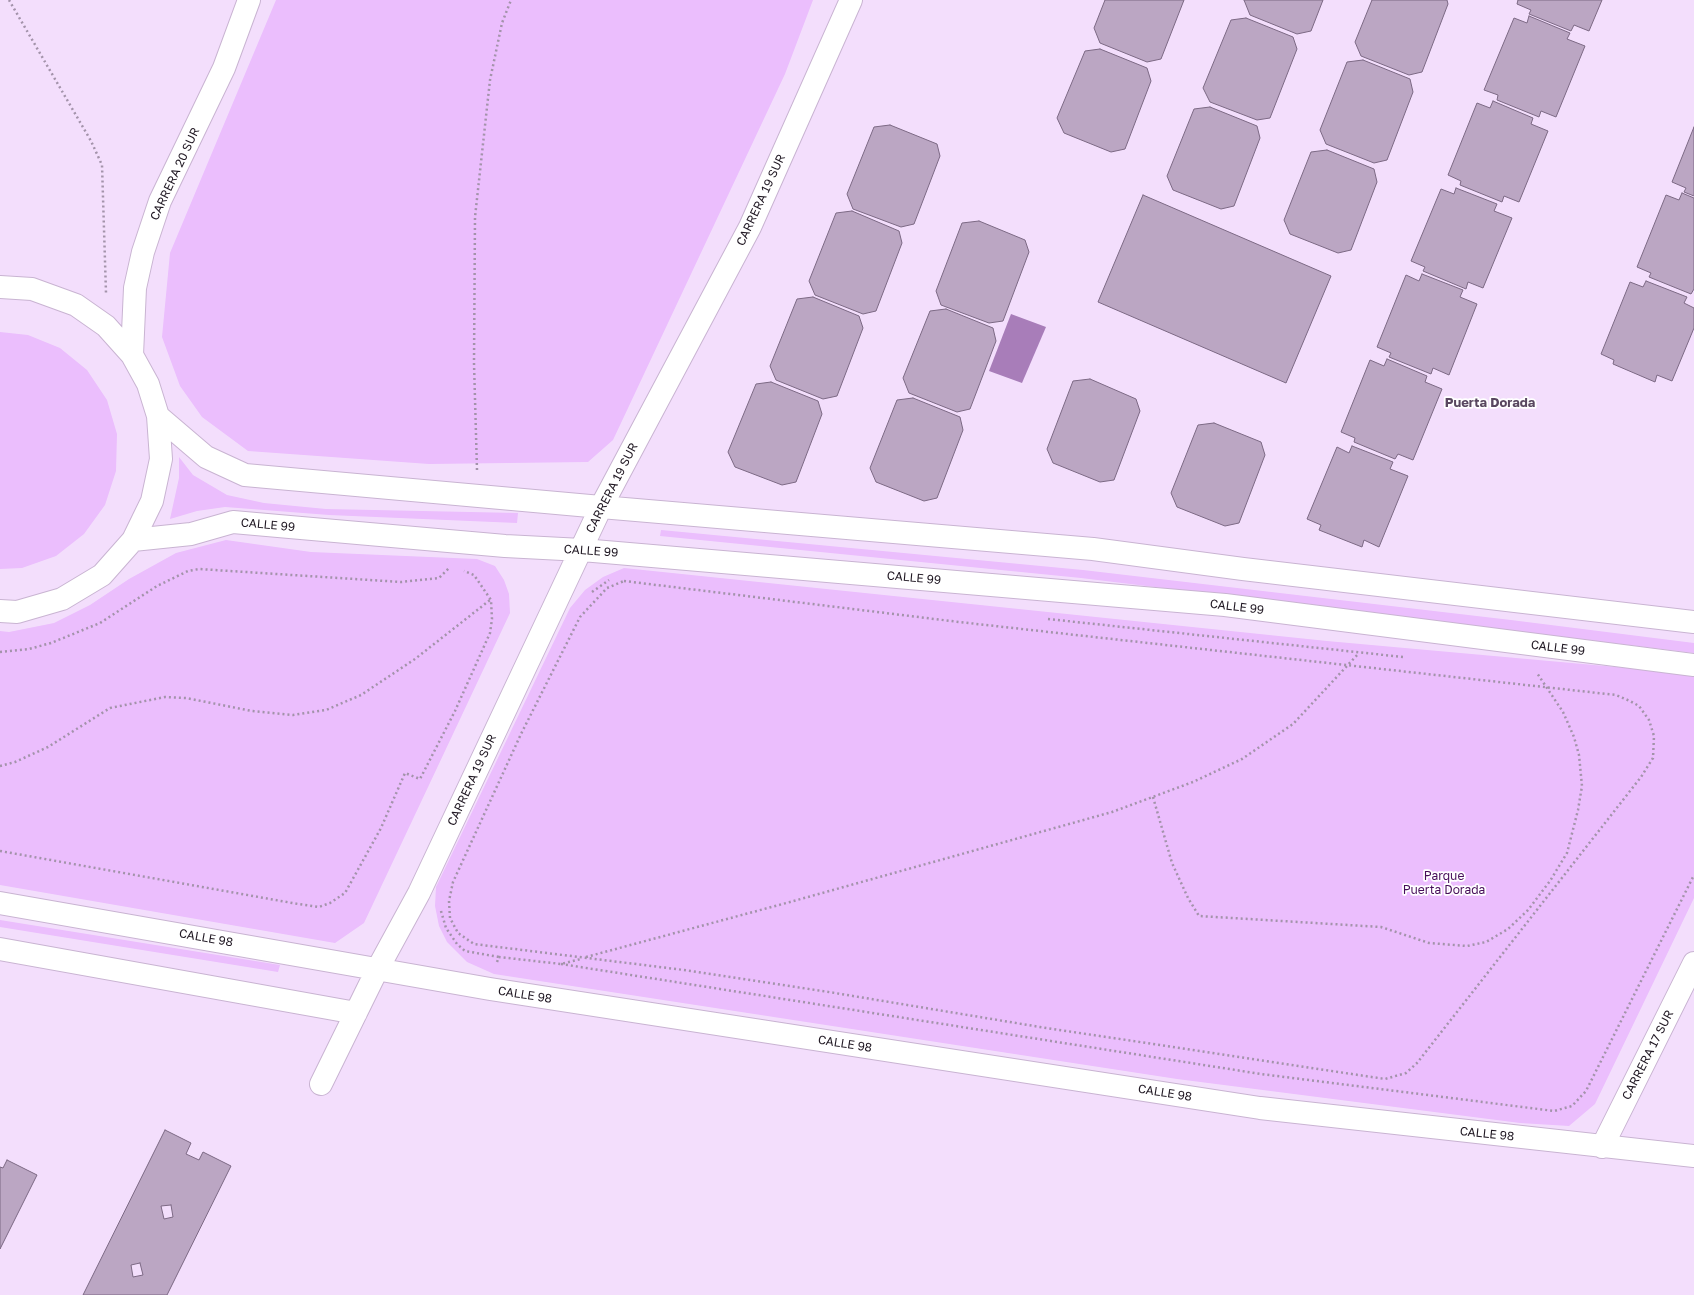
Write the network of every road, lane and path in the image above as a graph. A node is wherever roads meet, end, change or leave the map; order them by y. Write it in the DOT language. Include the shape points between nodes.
graph roads {
  1 [pos="9,0"];
  2 [pos="249,0"];
  3 [pos="512,0"];
  4 [pos="850,0"];
  5 [pos="0,286"];
  6 [pos="106,326"];
  7 [pos="132,355"];
  8 [pos="158,416"];
  9 [pos="478,495"];
  10 [pos="601,507"];
  11 [pos="134,540"];
  12 [pos="582,550"];
  13 [pos="451,565"];
  14 [pos="463,570"];
  15 [pos="616,576"];
  16 [pos="586,597"];
  17 [pos="491,600"];
  18 [pos="0,611"];
  19 [pos="1040,618"];
  20 [pos="1694,622"];
  21 [pos="1382,625"];
  22 [pos="0,652"];
  23 [pos="1359,653"];
  24 [pos="1406,657"];
  25 [pos="1694,665"];
  26 [pos="1348,666"];
  27 [pos="1542,670"];
  28 [pos="1546,687"];
  29 [pos="0,766"];
  30 [pos="1153,797"];
  31 [pos="0,851"];
  32 [pos="1694,875"];
  33 [pos="0,903"];
  34 [pos="440,910"];
  35 [pos="0,949"];
  36 [pos="499,957"];
  37 [pos="583,958"];
  38 [pos="1694,963"];
  39 [pos="561,964"];
  40 [pos="377,970"];
  41 [pos="490,989"];
  42 [pos="356,1013"];
  43 [pos="321,1084"];
  44 [pos="1602,1147"];
  45 [pos="1694,1156"];
  1 -- 6 [label="path" via="91,141 102,165"];
  2 -- 7 [label="street, CARRERA 20 SUR" via="224,68 160,201 143,252 135,288"];
  3 -- 9 [label="path" via="502,23 490,80 474,217 474,363"];
  4 -- 10 [label="street, CARRERA 19 SUR" via="750,227"];
  5 -- 6 [label="street" via="32,288 76,305"];
  6 -- 7 [label="street"];
  7 -- 8 [label="street" via="148,384"];
  8 -- 9 [label="street" via="206,457 245,475"];
  8 -- 11 [label="street" via="161,459 152,501"];
  9 -- 10 [label="street"];
  10 -- 12 [label="street, CARRERA 19 SUR"];
  10 -- 20 [label="street" via="1093,549"];
  11 -- 12 [label="street, CALLE 99" via="191,534 233,522 505,546"];
  11 -- 18 [label="street" via="102,575 62,600 16,612"];
  12 -- 21 [label="street, CALLE 99" via="1225,605"];
  12 -- 40 [label="street, CARRERA 19 SUR" via="419,893"];
  13 -- 22 [label="path" via="439,578 401,582 199,569 188,571 157,586 100,623 51,643 29,649"];
  14 -- 17 [label="path" via="474,575"];
  15 -- 16 [label="path"];
  17 -- 29 [label="path" via="409,663 361,695 326,710 293,714 252,711 186,698 164,697 110,708 48,747"];
  17 -- 31 [label="path" via="490,633 455,711 420,779 405,773 381,828 345,893 330,904 319,907 298,904"];
  19 -- 23 [label="path"];
  21 -- 23 [label="path"];
  21 -- 25 [label="street, CALLE 99"];
  23 -- 24 [label="path"];
  23 -- 26 [label="path"];
  26 -- 28 [label="path"];
  26 -- 30 [label="path" via="1293,724 1242,759"];
  26 -- 37 [label="path" via="624,581 607,588 580,617 518,741 453,882 449,901 450,918 458,933 474,944"];
  27 -- 28 [label="path" via="1534,669"];
  28 -- 30 [label="path" via="1563,712 1579,755 1582,786 1573,834 1566,853 1550,881 1528,910 1508,929 1486,942 1467,946 1430,943 1381,927 1199,916 1172,862"];
  28 -- 37 [label="path" via="1616,695 1639,706 1649,720 1654,736 1652,758 1642,777 1417,1063 1406,1073 1385,1079 684,970"];
  30 -- 37 [label="path" via="1096,816"];
  32 -- 39 [label="path" via="1586,1091 1572,1106 1554,1111 1260,1074"];
  33 -- 40 [label="street, CALLE 98"];
  34 -- 36 [label="path" via="446,928 465,951"];
  35 -- 42 [label="street"];
  36 -- 39 [label="path"];
  36 -- 41 [label="path"];
  37 -- 39 [label="path"];
  38 -- 44 [label="street, CARRERA 17 SUR"];
  40 -- 41 [label="street, CALLE 98"];
  40 -- 42 [label="street, CARRERA 19 SUR"];
  41 -- 44 [label="street, CALLE 98" via="1260,1108"];
  42 -- 43 [label="street, CARRERA 19 SUR"];
  44 -- 45 [label="street, CALLE 98"];
}
